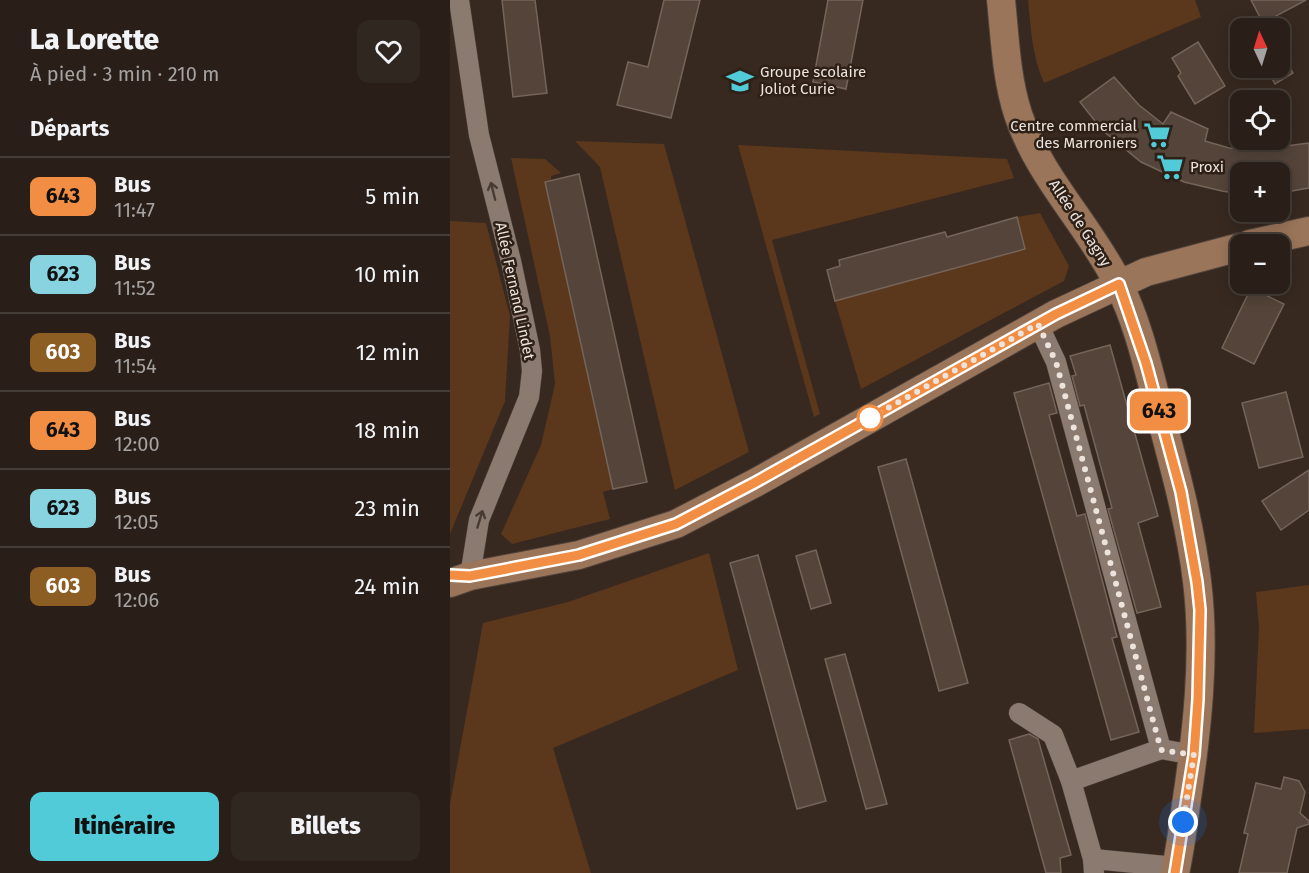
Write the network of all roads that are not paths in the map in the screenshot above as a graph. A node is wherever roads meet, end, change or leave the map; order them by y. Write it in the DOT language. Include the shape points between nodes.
graph roads {
  1 [pos="459,0"];
  2 [pos="1001,0"];
  3 [pos="1309,231"];
  4 [pos="1290,235"];
  5 [pos="1230,250"];
  6 [pos="1119,284"];
  7 [pos="1038,324"];
  8 [pos="456,578"];
  9 [pos="1019,713"];
  10 [pos="1161,750"];
  11 [pos="1194,755"];
  12 [pos="1071,781"];
  13 [pos="1093,866"];
  14 [pos="1176,870"];
  8 -- 1 [label="street, Allée Fernand Lindet, one-way" via="529,397 532,371 511,261 479,135"];
  2 -- 6 [label="main road, Allée de Gagny" via="1007,63 1018,114 1059,193"];
  3 -- 4 [label="main road"];
  5 -- 6 [label="main road" via="1146,272"];
  6 -- 7 [label="main road"];
  6 -- 11 [label="main road, Allée de Gagny" via="1146,363 1193,549 1200,610"];
  7 -- 8 [label="main road" via="676,524 579,555"];
  7 -- 10 [label="street" via="1056,362"];
  9 -- 12 [label="street" via="1053,735"];
  10 -- 11 [label="street"];
  10 -- 12 [label="street"];
  11 -- 14 [label="main road, Allée de Gagny"];
  12 -- 13 [label="street"];
  13 -- 14 [label="street"];
}
